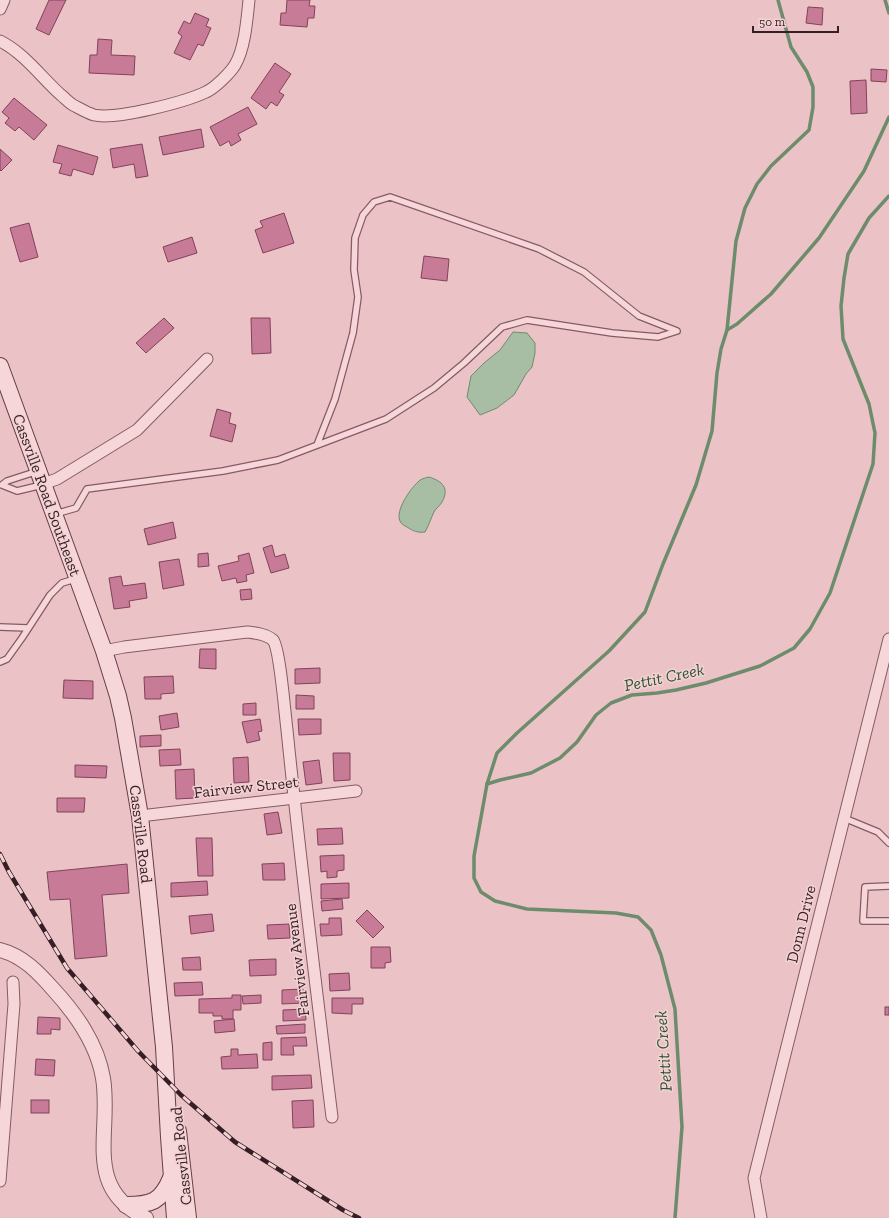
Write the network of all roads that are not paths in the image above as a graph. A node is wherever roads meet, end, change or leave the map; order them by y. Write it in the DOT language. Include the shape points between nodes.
graph roads {
  1 [pos="4,0"];
  2 [pos="249,0"];
  3 [pos="0,9"];
  4 [pos="0,41"];
  5 [pos="207,359"];
  6 [pos="0,366"];
  7 [pos="317,445"];
  8 [pos="41,478"];
  9 [pos="1,485"];
  10 [pos="54,514"];
  11 [pos="77,578"];
  12 [pos="95,625"];
  13 [pos="0,627"];
  14 [pos="28,628"];
  15 [pos="889,639"];
  16 [pos="104,650"];
  17 [pos="0,662"];
  18 [pos="356,791"];
  19 [pos="294,798"];
  20 [pos="140,816"];
  21 [pos="844,818"];
  22 [pos="889,843"];
  23 [pos="889,886"];
  24 [pos="889,921"];
  25 [pos="0,950"];
  26 [pos="13,982"];
  27 [pos="164,1047"];
  28 [pos="332,1118"];
  29 [pos="171,1178"];
  30 [pos="0,1181"];
  31 [pos="126,1205"];
  32 [pos="146,1218"];
  33 [pos="174,1218"];
  34 [pos="188,1218"];
  35 [pos="761,1218"];
  1 -- 3 [label="street"];
  2 -- 4 [label="street" via="247,25 240,50 235,64 225,76 207,91 184,100 120,116 94,115 71,104 19,54"];
  5 -- 8 [label="street" via="137,430 57,479"];
  6 -- 8 [label="main road, Cassville Road Southeast"];
  7 -- 7 [label="lane" via="335,399 353,333 358,297 354,270 355,238 363,215 374,202 390,197 540,249 584,272 639,316 677,331 658,337 527,320 502,327 434,388 386,419"];
  7 -- 10 [label="lane" via="278,460 223,471 87,489 76,508"];
  8 -- 9 [label="lane" via="7,481"];
  8 -- 9 [label="lane" via="17,491"];
  8 -- 10 [label="main road, Cassville Road Southeast"];
  10 -- 11 [label="main road, Cassville Road Southeast"];
  11 -- 12 [label="main road, Cassville Road Southeast"];
  11 -- 14 [label="lane" via="62,583 50,595"];
  12 -- 16 [label="main road, Cassville Road"];
  13 -- 14 [label="lane"];
  14 -- 17 [label="lane" via="7,659"];
  15 -- 21 [label="street, Donn Drive"];
  16 -- 19 [label="street, Fairview Avenue" via="247,632 263,634 273,641 278,652"];
  16 -- 20 [label="main road, Cassville Road" via="123,718"];
  18 -- 19 [label="street, Fairview Street"];
  19 -- 20 [label="street, Fairview Street"];
  19 -- 28 [label="street, Fairview Avenue"];
  20 -- 27 [label="main road, Cassville Road"];
  21 -- 22 [label="lane" via="878,832"];
  21 -- 35 [label="street, Donn Drive" via="754,1178"];
  23 -- 24 [label="lane" via="865,887 863,921"];
  25 -- 31 [label="street" via="20,958 43,978 75,1014 92,1044 105,1088 105,1166 112,1189"];
  26 -- 30 [label="street" via="14,1004"];
  27 -- 29 [label="main road, Cassville Road"];
  27 -- 34 [label="main road, Cassville Road" via="172,1074"];
  29 -- 31 [label="main road" via="165,1192 158,1199"];
  29 -- 33 [label="main road, Cassville Road"];
  31 -- 32 [label="street"];
}
